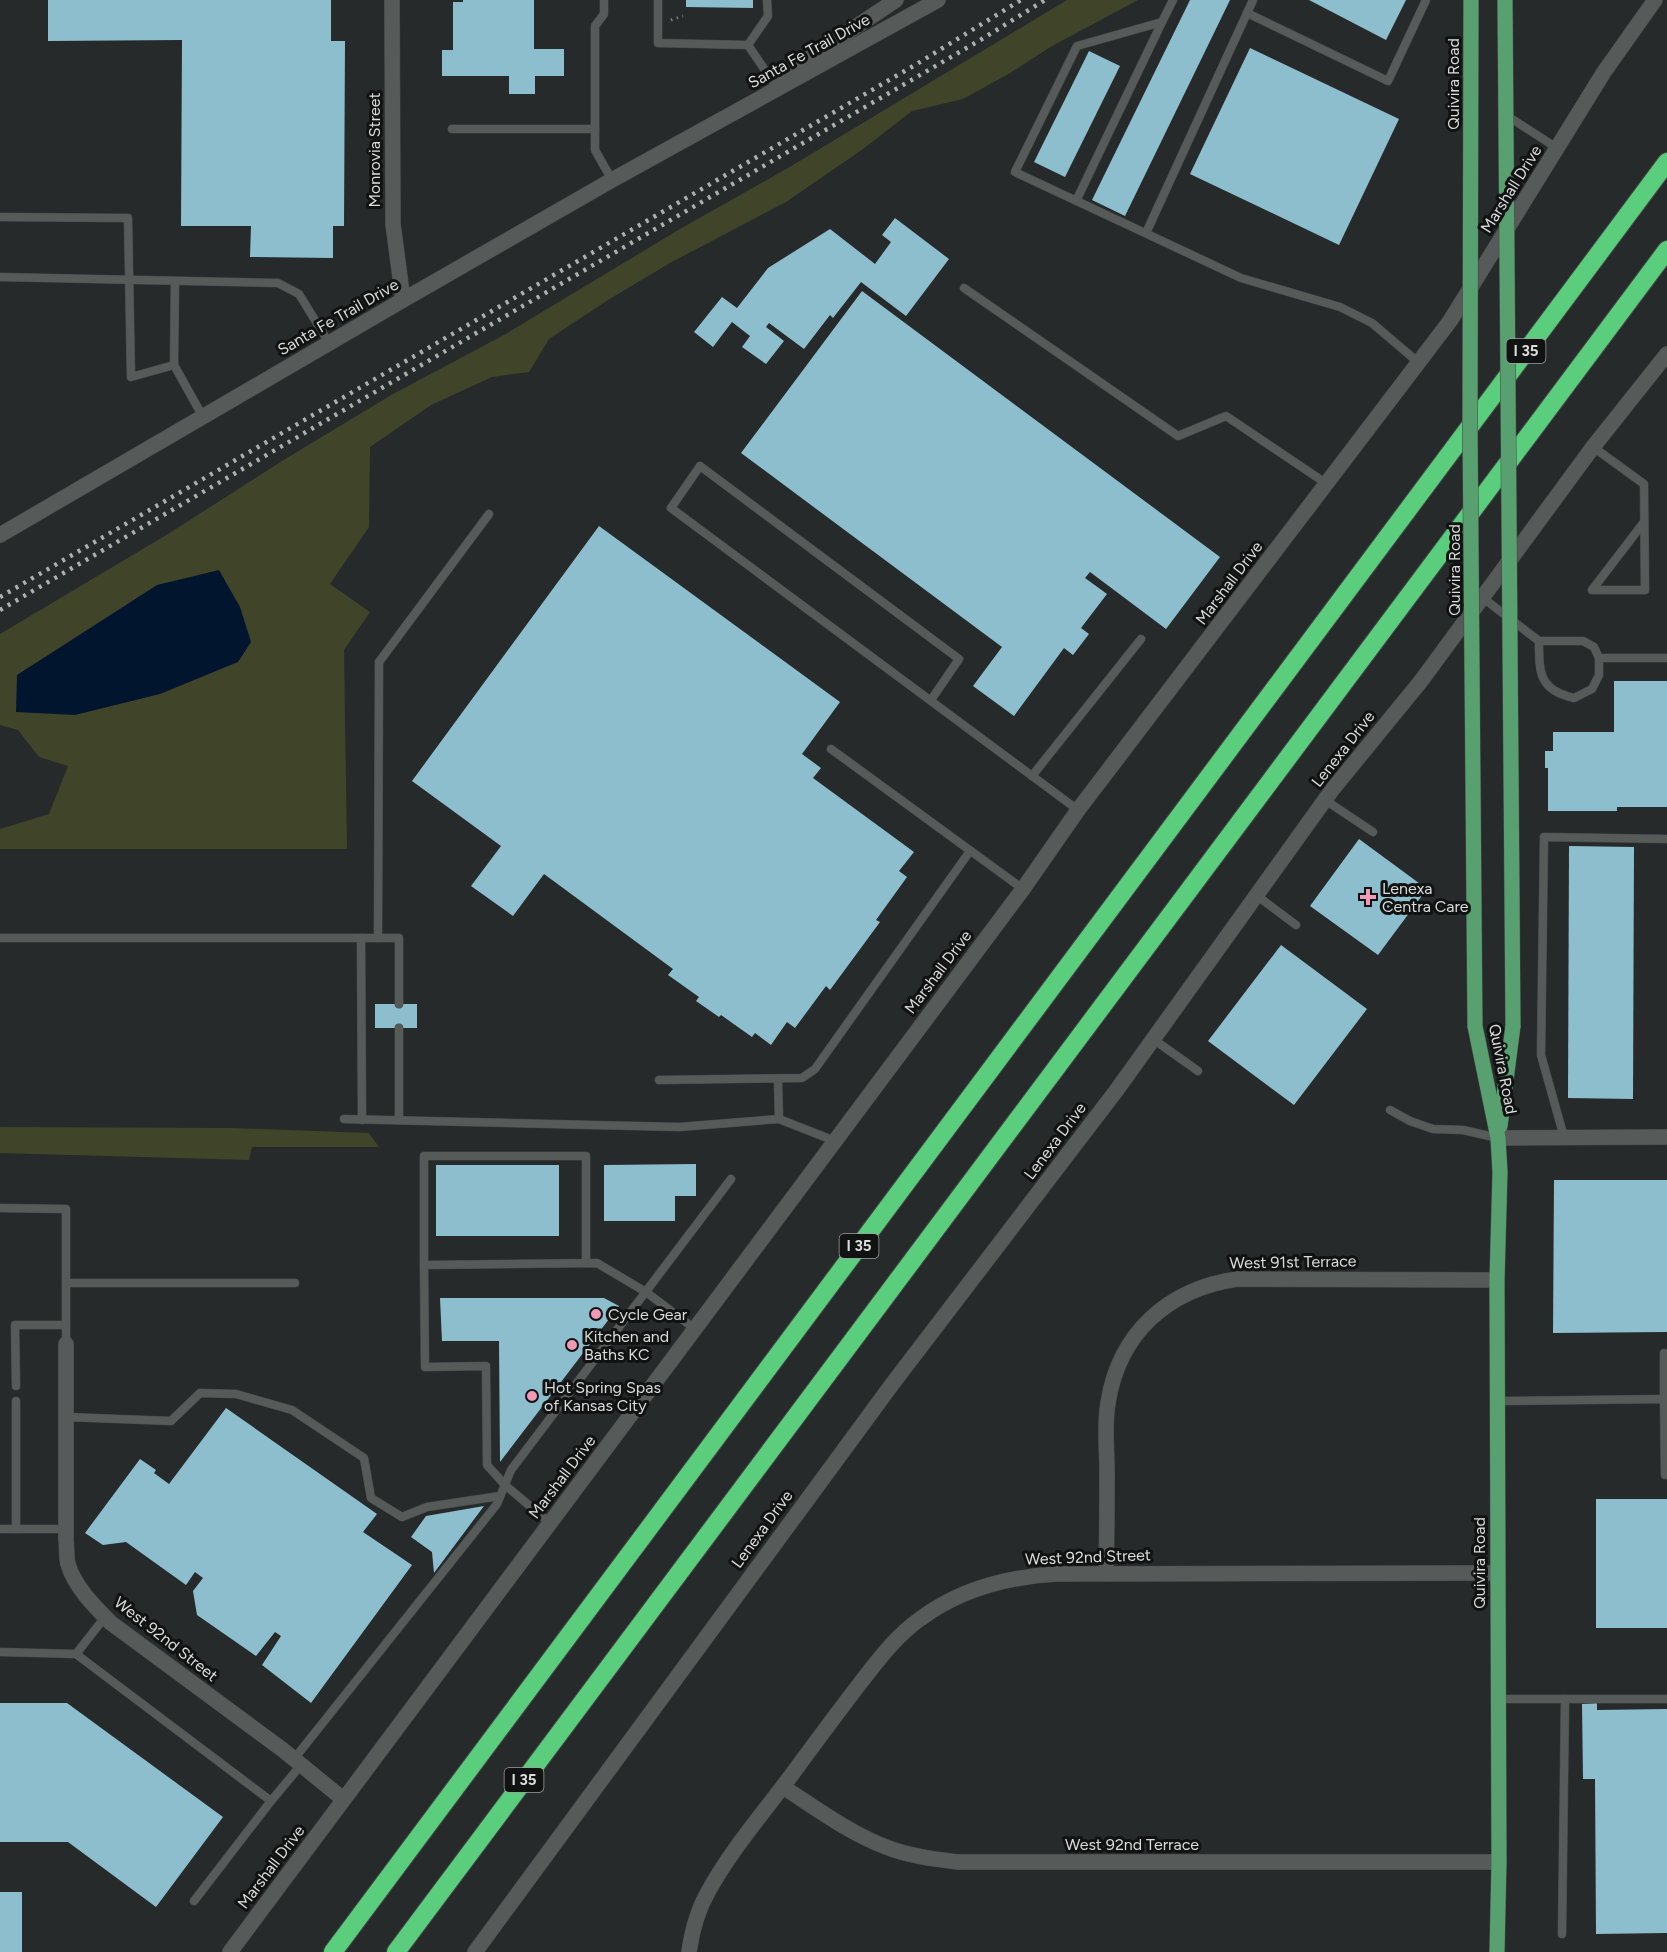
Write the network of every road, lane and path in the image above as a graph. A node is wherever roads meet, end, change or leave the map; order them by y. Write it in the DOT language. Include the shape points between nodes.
graph roads {
  1 [pos="392,0"];
  2 [pos="604,0"];
  3 [pos="658,0"];
  4 [pos="767,0"];
  5 [pos="896,0"];
  6 [pos="938,0"];
  7 [pos="1173,0"];
  8 [pos="1253,0"];
  9 [pos="1426,0"];
  10 [pos="1471,0"];
  11 [pos="1505,0"];
  12 [pos="1655,0"];
  13 [pos="1246,13"];
  14 [pos="683,16"];
  15 [pos="668,21"];
  16 [pos="1162,22"];
  17 [pos="748,45"];
  18 [pos="773,82"];
  19 [pos="1512,119"];
  20 [pos="452,129"];
  21 [pos="595,129"];
  22 [pos="696,133"];
  23 [pos="1557,148"];
  24 [pos="1667,162"];
  25 [pos="612,180"];
  26 [pos="1076,201"];
  27 [pos="0,217"];
  28 [pos="1146,233"];
  29 [pos="1667,250"];
  30 [pos="1667,258"];
  31 [pos="0,277"];
  32 [pos="130,280"];
  33 [pos="175,281"];
  34 [pos="964,288"];
  35 [pos="403,300"];
  36 [pos="1625,307"];
  37 [pos="329,343"];
  38 [pos="1667,354"];
  39 [pos="1419,363"];
  40 [pos="174,365"];
  41 [pos="203,417"];
  42 [pos="1593,447"];
  43 [pos="1327,484"];
  44 [pos="489,514"];
  45 [pos="1644,522"];
  46 [pos="0,535"];
  47 [pos="1483,598"];
  48 [pos="1141,639"];
  49 [pos="1539,641"];
  50 [pos="1667,657"];
  51 [pos="1599,658"];
  52 [pos="931,700"];
  53 [pos="831,749"];
  54 [pos="1032,776"];
  55 [pos="1325,800"];
  56 [pos="1078,810"];
  57 [pos="1373,832"];
  58 [pos="1667,839"];
  59 [pos="970,851"];
  60 [pos="1023,889"];
  61 [pos="1256,895"];
  62 [pos="1296,925"];
  63 [pos="0,938"];
  64 [pos="361,938"];
  65 [pos="378,938"];
  66 [pos="399,1004"];
  67 [pos="399,1028"];
  68 [pos="1153,1039"];
  69 [pos="1198,1071"];
  70 [pos="778,1079"];
  71 [pos="659,1080"];
  72 [pos="1390,1110"];
  73 [pos="344,1119"];
  74 [pos="362,1119"];
  75 [pos="779,1119"];
  76 [pos="399,1120"];
  77 [pos="1564,1137"];
  78 [pos="1667,1137"];
  79 [pos="1498,1138"];
  80 [pos="835,1141"];
  81 [pos="731,1179"];
  82 [pos="0,1209"];
  83 [pos="586,1263"];
  84 [pos="424,1265"];
  85 [pos="1497,1280"];
  86 [pos="66,1283"];
  87 [pos="295,1283"];
  88 [pos="646,1292"];
  89 [pos="66,1325"];
  90 [pos="695,1329"];
  91 [pos="66,1344"];
  92 [pos="1664,1353"];
  93 [pos="15,1386"];
  94 [pos="1664,1400"];
  95 [pos="15,1401"];
  96 [pos="1497,1401"];
  97 [pos="66,1417"];
  98 [pos="1665,1475"];
  99 [pos="505,1485"];
  100 [pos="501,1496"];
  101 [pos="550,1523"];
  102 [pos="0,1529"];
  103 [pos="16,1529"];
  104 [pos="66,1529"];
  105 [pos="1106,1573"];
  106 [pos="1497,1573"];
  107 [pos="105,1617"];
  108 [pos="0,1652"];
  109 [pos="76,1654"];
  110 [pos="1498,1699"];
  111 [pos="1565,1699"];
  112 [pos="1667,1699"];
  113 [pos="298,1762"];
  114 [pos="783,1787"];
  115 [pos="343,1799"];
  116 [pos="271,1801"];
  117 [pos="1499,1862"];
  118 [pos="194,1901"];
  119 [pos="1562,1934"];
  120 [pos="230,1952"];
  121 [pos="333,1952"];
  122 [pos="396,1952"];
  123 [pos="475,1952"];
  124 [pos="689,1952"];
  125 [pos="1497,1952"];
  1 -- 35 [label="street, Monrovia Street" via="393,224"];
  2 -- 21 [label="lane" via="604,15 595,26"];
  3 -- 17 [label="lane" via="658,43"];
  4 -- 17 [label="lane" via="768,16"];
  5 -- 18 [label="street, Santa Fe Trail Drive"];
  6 -- 22 [label="street, Santa Fe Trail Drive"];
  7 -- 16 [label="lane"];
  8 -- 13 [label="lane"];
  9 -- 13 [label="lane" via="1388,81"];
  10 -- 79 [label="main road, Quivira Road, bridge" via="1475,1026"];
  11 -- 79 [label="main road, Quivira Road, bridge" via="1513,1026"];
  12 -- 23 [label="street, Marshall Drive"];
  13 -- 28 [label="lane"];
  14 -- 15 [label="path"];
  16 -- 26 [label="lane"];
  16 -- 26 [label="lane" via="1077,46 1015,172"];
  17 -- 18 [label="lane"];
  18 -- 22 [label="street, Santa Fe Trail Drive"];
  19 -- 23 [label="lane"];
  20 -- 21 [label="lane"];
  21 -- 25 [label="lane" via="595,150"];
  22 -- 25 [label="street, Santa Fe Trail Drive"];
  23 -- 39 [label="street, Marshall Drive" via="1450,321"];
  24 -- 121 [label="highway, I 35"];
  25 -- 35 [label="street, Santa Fe Trail Drive"];
  26 -- 28 [label="lane"];
  27 -- 32 [label="lane" via="128,218"];
  28 -- 39 [label="lane" via="1241,278 1340,307 1372,323"];
  29 -- 36 [label="highway, I 35"];
  30 -- 36 [label="highway"];
  31 -- 32 [label="lane"];
  32 -- 33 [label="lane"];
  32 -- 40 [label="lane" via="131,377"];
  33 -- 37 [label="lane" via="278,283 299,294"];
  33 -- 40 [label="lane"];
  34 -- 43 [label="lane" via="1178,436 1226,416"];
  35 -- 37 [label="street, Santa Fe Trail Drive"];
  36 -- 122 [label="highway, I 35"];
  37 -- 41 [label="street, Santa Fe Trail Drive"];
  38 -- 42 [label="street, Lenexa Drive"];
  39 -- 43 [label="street, Marshall Drive"];
  40 -- 41 [label="lane"];
  41 -- 46 [label="street, Santa Fe Trail Drive"];
  42 -- 45 [label="lane" via="1644,484"];
  42 -- 47 [label="street, Lenexa Drive"];
  43 -- 56 [label="street, Marshall Drive"];
  44 -- 65 [label="lane" via="379,662"];
  45 -- 45 [label="lane" via="1645,590 1592,590 1618,556"];
  47 -- 49 [label="lane"];
  47 -- 55 [label="street, Lenexa Drive"];
  48 -- 54 [label="lane"];
  49 -- 51 [label="lane" via="1583,641 1594,647"];
  49 -- 51 [label="lane" via="1539,668 1546,683 1558,694 1574,698 1592,689 1599,675"];
  50 -- 51 [label="lane"];
  52 -- 52 [label="lane" via="671,508 700,466 959,659"];
  52 -- 54 [label="lane"];
  53 -- 59 [label="lane"];
  54 -- 56 [label="lane"];
  55 -- 57 [label="lane"];
  55 -- 61 [label="street, Lenexa Drive"];
  56 -- 60 [label="street, Marshall Drive"];
  58 -- 77 [label="lane" via="1544,837 1541,1055"];
  59 -- 60 [label="lane"];
  59 -- 70 [label="lane" via="815,1069 802,1078"];
  60 -- 80 [label="street, Marshall Drive"];
  61 -- 62 [label="lane"];
  61 -- 68 [label="street, Lenexa Drive"];
  63 -- 64 [label="lane"];
  64 -- 65 [label="lane"];
  64 -- 74 [label="lane"];
  65 -- 66 [label="lane" via="399,938"];
  67 -- 76 [label="lane"];
  68 -- 69 [label="lane"];
  68 -- 123 [label="street, Lenexa Drive" via="892,1383"];
  70 -- 71 [label="lane"];
  70 -- 75 [label="lane"];
  72 -- 79 [label="lane" via="1433,1129 1463,1130"];
  73 -- 74 [label="lane"];
  74 -- 76 [label="lane"];
  75 -- 76 [label="lane" via="679,1127"];
  75 -- 80 [label="lane"];
  77 -- 78 [label="street"];
  77 -- 79 [label="street"];
  79 -- 85 [label="main road, Quivira Road"];
  80 -- 90 [label="street, Marshall Drive"];
  81 -- 88 [label="lane"];
  82 -- 86 [label="lane" via="66,1209"];
  83 -- 84 [label="lane"];
  83 -- 84 [label="lane" via="586,1156 424,1156"];
  83 -- 88 [label="lane" via="597,1263"];
  84 -- 99 [label="lane" via="425,1367 486,1366 487,1465"];
  85 -- 96 [label="main road, Quivira Road"];
  85 -- 105 [label="street, West 91st Terrace" via="1237,1279 1190,1291 1170,1303 1150,1318 1129,1343 1115,1372 1107,1404"];
  86 -- 87 [label="lane"];
  86 -- 89 [label="lane"];
  88 -- 90 [label="lane"];
  88 -- 99 [label="lane" via="511,1470"];
  89 -- 91 [label="lane"];
  89 -- 93 [label="lane" via="15,1325"];
  90 -- 101 [label="street, Marshall Drive"];
  91 -- 97 [label="street, West 92nd Street"];
  92 -- 94 [label="lane"];
  94 -- 96 [label="lane"];
  94 -- 98 [label="lane"];
  95 -- 103 [label="lane"];
  96 -- 106 [label="main road, Quivira Road"];
  97 -- 100 [label="lane" via="171,1421 200,1393 236,1394 292,1410 364,1458 371,1498 402,1517 428,1507"];
  97 -- 104 [label="street, West 92nd Street"];
  99 -- 100 [label="lane"];
  99 -- 101 [label="lane"];
  100 -- 113 [label="lane"];
  101 -- 115 [label="street, Marshall Drive"];
  102 -- 103 [label="lane"];
  103 -- 104 [label="lane"];
  104 -- 107 [label="street, West 92nd Street" via="68,1564 79,1585"];
  105 -- 106 [label="street, West 92nd Street"];
  105 -- 114 [label="street, West 92nd Street" via="1027,1576 992,1583 936,1608 888,1647"];
  106 -- 110 [label="main road, Quivira Road"];
  107 -- 109 [label="lane"];
  107 -- 113 [label="street, West 92nd Street"];
  108 -- 109 [label="lane"];
  109 -- 116 [label="lane"];
  110 -- 111 [label="lane"];
  110 -- 117 [label="main road, Quivira Road"];
  111 -- 112 [label="lane"];
  111 -- 119 [label="lane"];
  113 -- 115 [label="street, West 92nd Street"];
  113 -- 116 [label="lane"];
  114 -- 117 [label="street, West 92nd Terrace" via="848,1829 886,1847 927,1859"];
  114 -- 124 [label="street, West 92nd Street" via="707,1893 694,1924"];
  115 -- 120 [label="street, Marshall Drive"];
  116 -- 118 [label="lane"];
  117 -- 125 [label="main road, Quivira Road"];
}
